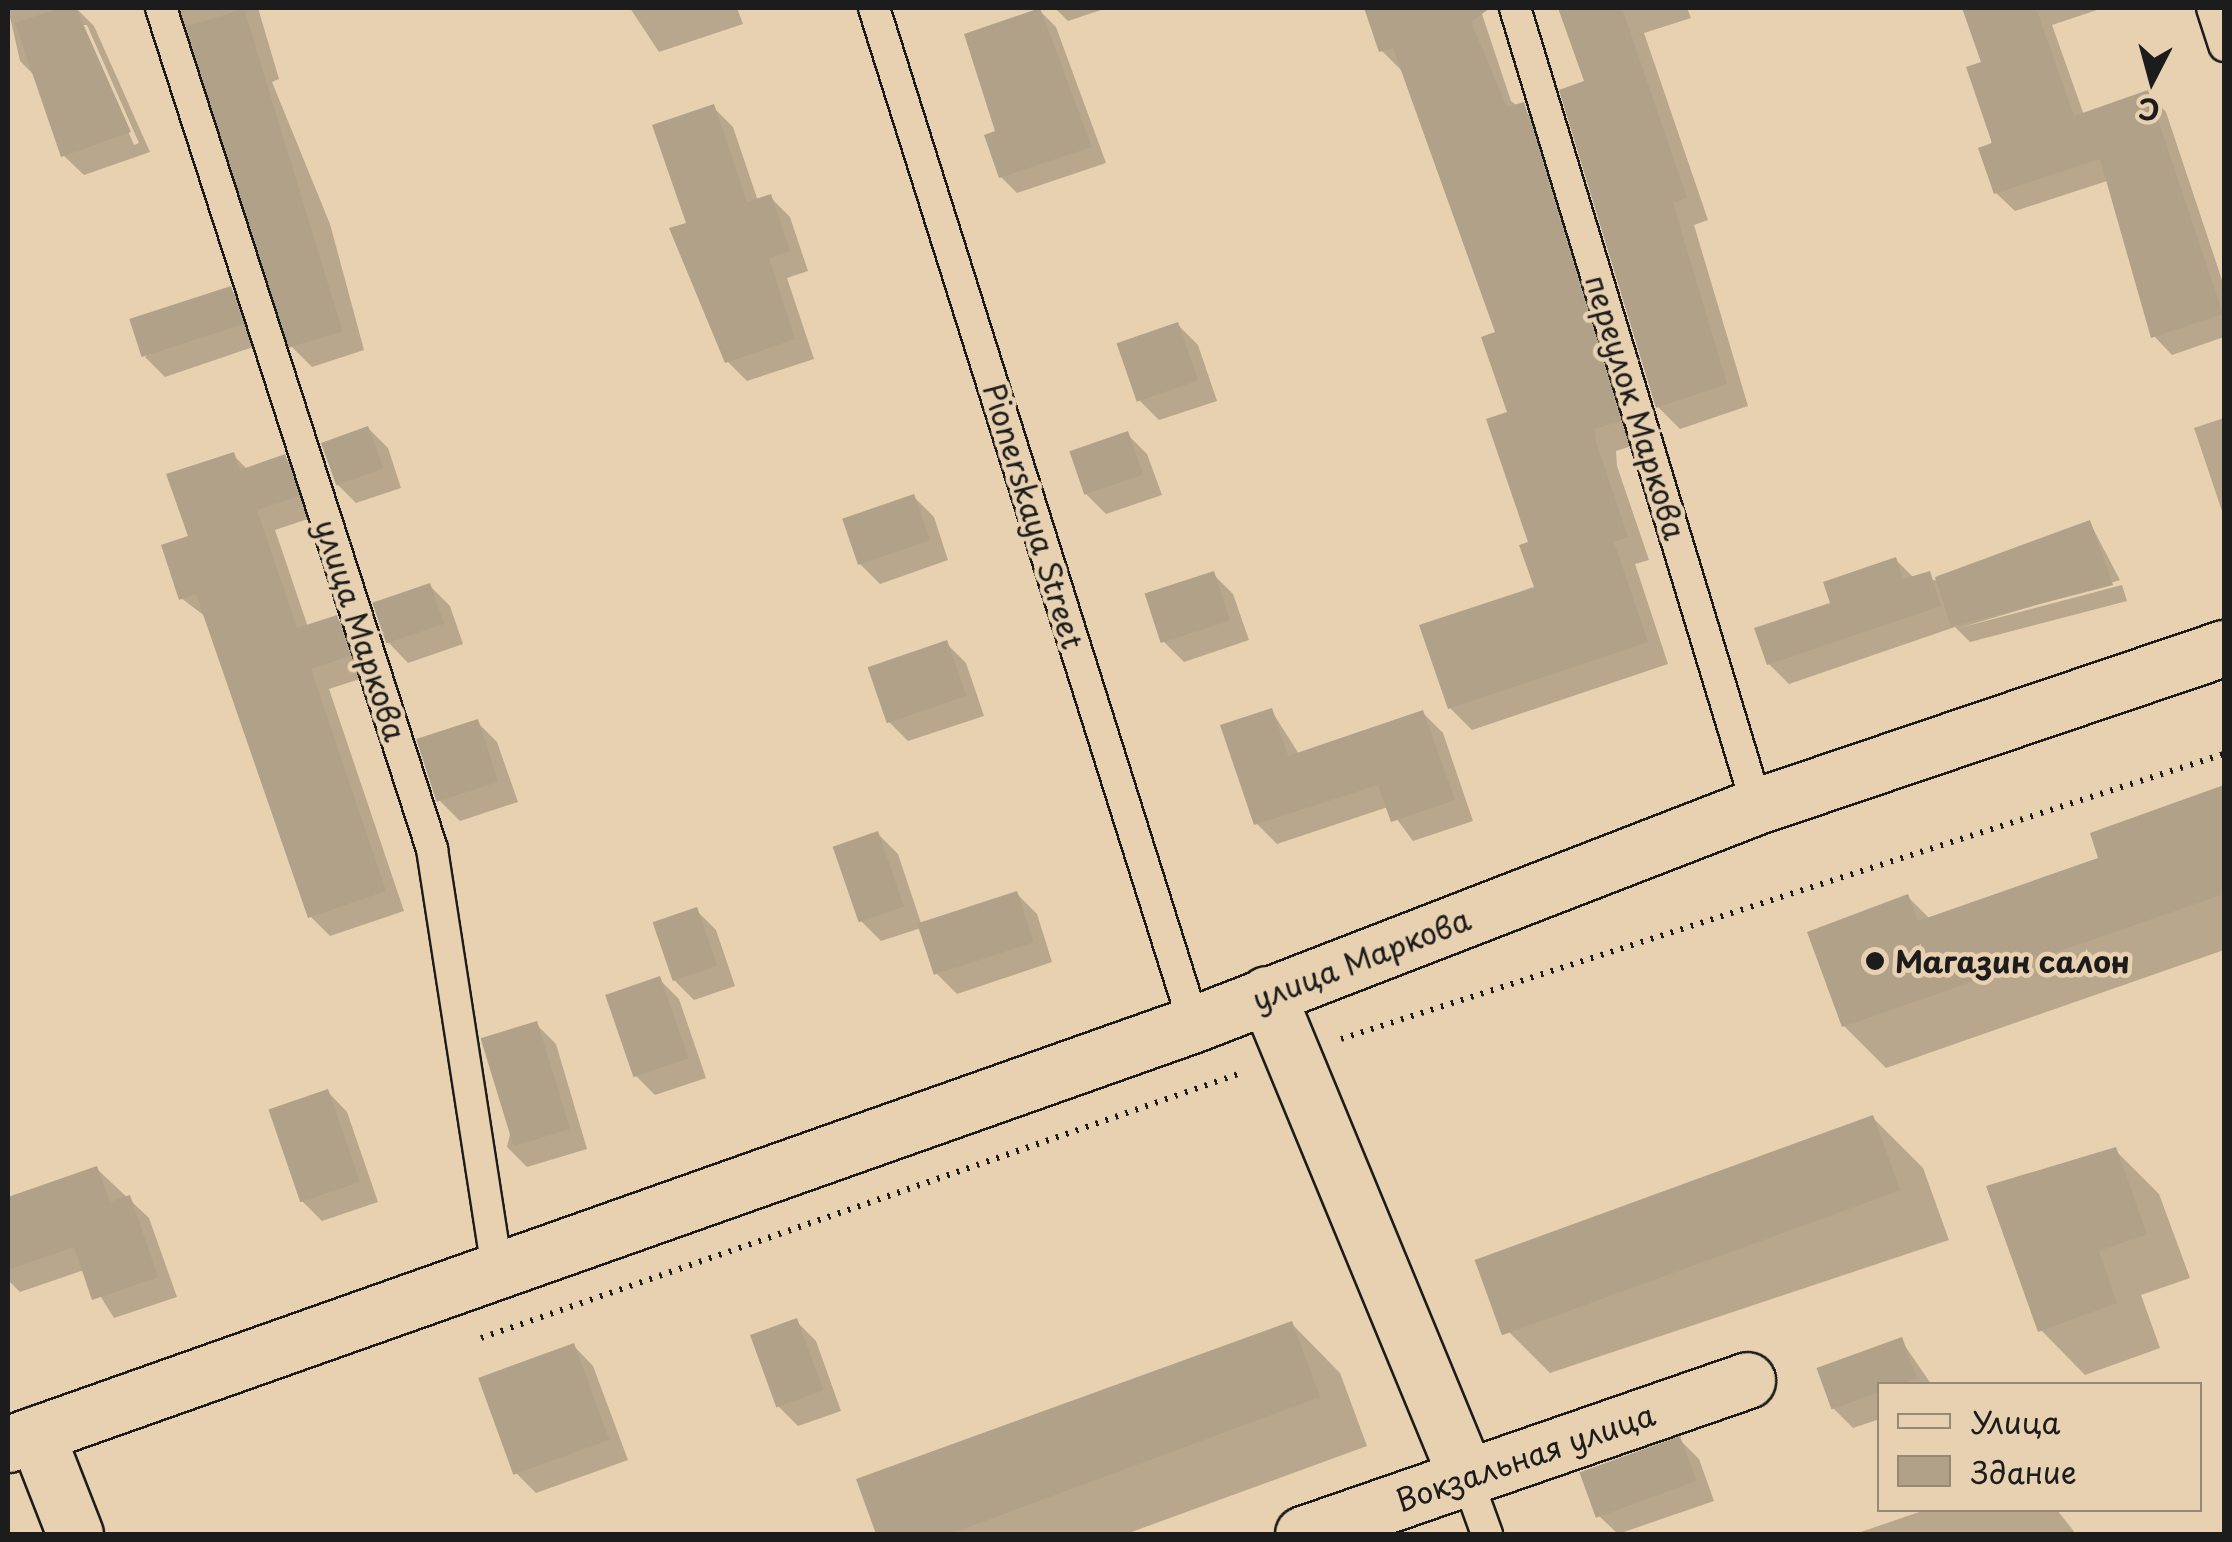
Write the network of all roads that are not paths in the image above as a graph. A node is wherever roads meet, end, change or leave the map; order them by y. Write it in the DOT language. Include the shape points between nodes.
graph roads {
  1 [pos="162,8"];
  2 [pos="874,8"];
  3 [pos="1515,8"];
  4 [pos="2212,8"];
  5 [pos="2224,46"];
  6 [pos="2224,648"];
  7 [pos="1757,806"];
  8 [pos="1267,994"];
  9 [pos="1194,1024"];
  10 [pos="497,1268"];
  11 [pos="1747,1380"];
  12 [pos="22,1439"];
  13 [pos="1466,1476"];
  14 [pos="75,1534"];
  15 [pos="1304,1534"];
  16 [pos="1486,1534"];
  1 -- 10 [label="lane, улица Маркова" via="432,849"];
  2 -- 9 [label="lane, Pionerskaya Street"];
  3 -- 7 [label="lane, переулок Маркова"];
  4 -- 5 [label="lane"];
  6 -- 7 [label="main road, улица Маркова"];
  7 -- 8 [label="main road, улица Маркова"];
  8 -- 9 [label="main road, улица Маркова"];
  8 -- 13 [label="main road"];
  9 -- 10 [label="main road, улица Маркова"];
  10 -- 12 [label="main road, улица Маркова"];
  11 -- 13 [label="main road, Вокзальная улица"];
  12 -- 14 [label="main road"];
  13 -- 15 [label="main road, Вокзальная улица"];
  13 -- 16 [label="lane"];
}
